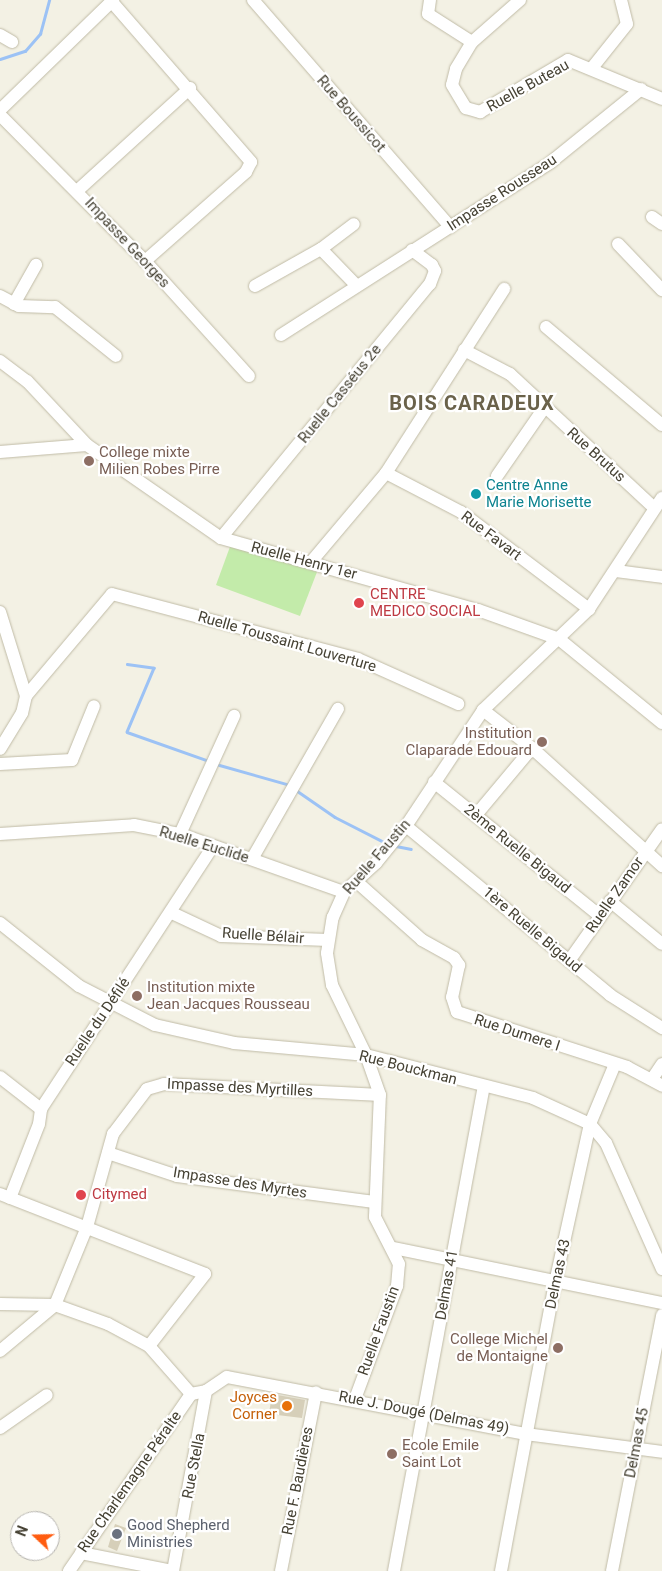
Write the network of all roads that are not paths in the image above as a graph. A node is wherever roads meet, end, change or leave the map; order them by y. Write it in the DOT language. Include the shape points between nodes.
graph roads {
  1 [pos="253,0"];
  2 [pos="430,0"];
  3 [pos="520,0"];
  4 [pos="621,0"];
  5 [pos="112,1"];
  6 [pos="0,35"];
  7 [pos="12,42"];
  8 [pos="472,42"];
  9 [pos="592,68"];
  10 [pos="190,88"];
  11 [pos="641,89"];
  12 [pos="662,99"];
  13 [pos="0,110"];
  14 [pos="0,115"];
  15 [pos="77,191"];
  16 [pos="354,224"];
  17 [pos="450,227"];
  18 [pos="618,244"];
  19 [pos="321,249"];
  20 [pos="412,250"];
  21 [pos="145,261"];
  22 [pos="36,265"];
  23 [pos="356,285"];
  24 [pos="255,286"];
  25 [pos="504,289"];
  26 [pos="662,290"];
  27 [pos="0,296"];
  28 [pos="14,304"];
  29 [pos="546,327"];
  30 [pos="281,335"];
  31 [pos="464,350"];
  32 [pos="116,356"];
  33 [pos="0,361"];
  34 [pos="249,376"];
  35 [pos="544,408"];
  36 [pos="662,425"];
  37 [pos="87,444"];
  38 [pos="0,452"];
  39 [pos="386,473"];
  40 [pos="497,476"];
  41 [pos="658,503"];
  42 [pos="221,538"];
  43 [pos="311,562"];
  44 [pos="616,571"];
  45 [pos="662,577"];
  46 [pos="589,609"];
  47 [pos="0,612"];
  48 [pos="559,639"];
  49 [pos="26,696"];
  50 [pos="458,704"];
  51 [pos="94,706"];
  52 [pos="338,709"];
  53 [pos="483,710"];
  54 [pos="234,716"];
  55 [pos="662,723"];
  56 [pos="532,748"];
  57 [pos="0,749"];
  58 [pos="0,764"];
  59 [pos="434,782"];
  60 [pos="476,815"];
  61 [pos="406,826"];
  62 [pos="662,829"];
  63 [pos="0,834"];
  64 [pos="180,834"];
  65 [pos="213,846"];
  66 [pos="645,852"];
  67 [pos="252,859"];
  68 [pos="662,866"];
  69 [pos="357,882"];
  70 [pos="344,892"];
  71 [pos="610,901"];
  72 [pos="172,913"];
  73 [pos="600,916"];
  74 [pos="0,923"];
  75 [pos="328,940"];
  76 [pos="662,944"];
  77 [pos="569,961"];
  78 [pos="110,1002"];
  79 [pos="662,1028"];
  80 [pos="366,1055"];
  81 [pos="615,1064"];
  82 [pos="662,1064"];
  83 [pos="0,1077"];
  84 [pos="657,1082"];
  85 [pos="484,1087"];
  86 [pos="380,1095"];
  87 [pos="41,1109"];
  88 [pos="590,1124"];
  89 [pos="108,1153"];
  90 [pos="5,1196"];
  91 [pos="374,1202"];
  92 [pos="87,1227"];
  93 [pos="394,1248"];
  94 [pos="452,1261"];
  95 [pos="662,1268"];
  96 [pos="555,1283"];
  97 [pos="662,1303"];
  98 [pos="0,1304"];
  99 [pos="55,1305"];
  100 [pos="662,1315"];
  101 [pos="149,1346"];
  102 [pos="0,1351"];
  103 [pos="206,1391"];
  104 [pos="316,1392"];
  105 [pos="191,1394"];
  106 [pos="47,1396"];
  107 [pos="355,1399"];
  108 [pos="424,1413"];
  109 [pos="0,1428"];
  110 [pos="526,1434"];
  111 [pos="636,1448"];
  112 [pos="662,1452"];
  113 [pos="81,1553"];
  114 [pos="69,1571"];
  115 [pos="173,1571"];
  116 [pos="281,1571"];
  117 [pos="394,1571"];
  118 [pos="501,1571"];
  119 [pos="612,1571"];
  1 -- 17 [label="street, Rue Boussicot"];
  2 -- 8 [label="street" via="428,14"];
  3 -- 8 [label="street, Ruelle Buteau"];
  4 -- 9 [label="street" via="627,24"];
  5 -- 10 [label="street"];
  5 -- 13 [label="street"];
  6 -- 7 [label="street"];
  8 -- 9 [label="street, Ruelle Buteau" via="456,69 452,85 466,108 475,112 568,60"];
  9 -- 11 [label="street, Ruelle Buteau"];
  10 -- 15 [label="street"];
  10 -- 21 [label="street" via="251,162 246,172"];
  11 -- 12 [label="street, Ruelle Buteau"];
  11 -- 17 [label="street, Impasse Rousseau" via="551,162"];
  14 -- 15 [label="street, Impasse Georges"];
  15 -- 21 [label="street, Impasse Georges"];
  16 -- 19 [label="street"];
  17 -- 20 [label="street, Impasse Rousseau"];
  18 -- 26 [label="street"];
  19 -- 23 [label="street"];
  19 -- 24 [label="street"];
  20 -- 23 [label="street, Impasse Rousseau"];
  20 -- 42 [label="street, Ruelle Casséus 2e" via="432,265 435,271 430,284"];
  21 -- 34 [label="street, Impasse Georges"];
  22 -- 28 [label="street"];
  23 -- 30 [label="street, Impasse Rousseau"];
  25 -- 31 [label="street"];
  27 -- 28 [label="street"];
  28 -- 32 [label="street" via="55,307"];
  29 -- 36 [label="street"];
  31 -- 35 [label="street, Rue Brutus" via="510,374"];
  31 -- 39 [label="street"];
  33 -- 37 [label="street" via="27,381"];
  35 -- 40 [label="street"];
  35 -- 41 [label="street, Rue Brutus"];
  37 -- 38 [label="street"];
  37 -- 42 [label="street"];
  39 -- 43 [label="street"];
  39 -- 46 [label="street, Rue Favart" via="461,512"];
  41 -- 44 [label="street, Ruelle Faustin"];
  42 -- 43 [label="street, Ruelle Henry 1er"];
  43 -- 48 [label="street, Ruelle Henry 1er" via="478,610"];
  44 -- 45 [label="street"];
  44 -- 46 [label="street, Ruelle Faustin"];
  46 -- 48 [label="street, Ruelle Faustin"];
  47 -- 49 [label="street"];
  48 -- 53 [label="street, Ruelle Faustin"];
  48 -- 55 [label="street, Ruelle Henry 1er"];
  49 -- 50 [label="street, Ruelle Toussaint Louverture" via="112,594 358,659"];
  49 -- 57 [label="street" via="22,713"];
  51 -- 58 [label="street" via="72,760"];
  52 -- 67 [label="street"];
  53 -- 56 [label="street"];
  53 -- 59 [label="street, Ruelle Faustin"];
  54 -- 64 [label="street"];
  56 -- 60 [label="street"];
  56 -- 66 [label="street"];
  59 -- 60 [label="street, 2ème Ruelle Bigaud"];
  59 -- 61 [label="street, Ruelle Faustin"];
  60 -- 73 [label="street, 2ème Ruelle Bigaud"];
  61 -- 69 [label="street, Ruelle Faustin"];
  61 -- 77 [label="street, 1ère Ruelle Bigaud"];
  62 -- 66 [label="street, Ruelle Zamor"];
  63 -- 64 [label="street, Ruelle Euclide" via="134,825"];
  64 -- 65 [label="street, Ruelle Euclide"];
  65 -- 67 [label="street, Ruelle Euclide"];
  65 -- 72 [label="street, Ruelle du Défilé"];
  66 -- 68 [label="street"];
  66 -- 71 [label="street, Ruelle Zamor"];
  67 -- 70 [label="street, Ruelle Euclide"];
  69 -- 70 [label="street, Ruelle Faustin"];
  69 -- 81 [label="street, Rue Dumere I" via="415,934 454,958 459,965 452,997 457,1012"];
  70 -- 75 [label="street, Ruelle Faustin"];
  71 -- 73 [label="street, Ruelle Zamor"];
  71 -- 76 [label="street"];
  72 -- 75 [label="street, Ruelle Bélair" via="221,936"];
  72 -- 78 [label="street, Ruelle du Défilé"];
  73 -- 77 [label="street, Ruelle Zamor"];
  74 -- 78 [label="street, Rue Bouckman" via="80,986"];
  75 -- 80 [label="street, Ruelle Faustin" via="332,985"];
  77 -- 79 [label="street, 1ère Ruelle Bigaud" via="633,1013"];
  78 -- 80 [label="street, Rue Bouckman" via="154,1025 234,1043"];
  78 -- 87 [label="street, Ruelle du Défilé"];
  80 -- 85 [label="street, Rue Bouckman"];
  80 -- 86 [label="street, Ruelle Faustin"];
  81 -- 84 [label="street, Rue Dumere I"];
  81 -- 88 [label="street, Delmas 43"];
  82 -- 84 [label="street"];
  83 -- 87 [label="street"];
  85 -- 88 [label="street, Rue Bouckman" via="534,1098"];
  85 -- 94 [label="street, Delmas 41"];
  86 -- 89 [label="street, Impasse des Myrtilles" via="155,1085 126,1112 112,1134"];
  86 -- 91 [label="street, Ruelle Faustin"];
  87 -- 90 [label="street, Ruelle du Défilé" via="39,1124"];
  88 -- 95 [label="street, Rue Bouckman" via="606,1143"];
  88 -- 96 [label="street, Delmas 43"];
  89 -- 91 [label="street, Impasse des Myrtes" via="177,1176"];
  89 -- 92 [label="street"];
  90 -- 92 [label="street"];
  91 -- 93 [label="street, Ruelle Faustin" via="375,1217"];
  92 -- 99 [label="street"];
  92 -- 101 [label="street" via="205,1274"];
  93 -- 94 [label="street"];
  93 -- 107 [label="street, Ruelle Faustin" via="399,1264 397,1286"];
  94 -- 96 [label="street"];
  94 -- 108 [label="street, Delmas 41"];
  96 -- 97 [label="street"];
  96 -- 110 [label="street, Delmas 43"];
  98 -- 99 [label="street"];
  99 -- 101 [label="street" via="108,1324"];
  99 -- 102 [label="street"];
  100 -- 111 [label="street, Delmas 45"];
  101 -- 105 [label="street"];
  103 -- 104 [label="street, Rue J. Dougé (Delmas 49)" via="227,1378"];
  103 -- 105 [label="street, Rue J. Dougé (Delmas 49)"];
  103 -- 115 [label="street, Rue Stella"];
  104 -- 107 [label="street, Rue J. Dougé (Delmas 49)"];
  104 -- 116 [label="street, Rue F. Baudières"];
  105 -- 113 [label="street, Rue Charlemagne Péralte"];
  106 -- 109 [label="street"];
  107 -- 108 [label="street, Rue J. Dougé (Delmas 49)"];
  108 -- 110 [label="street, Rue J. Dougé (Delmas 49)"];
  108 -- 117 [label="street, Delmas 41"];
  110 -- 111 [label="street, Rue J. Dougé (Delmas 49)"];
  110 -- 118 [label="street, Delmas 43"];
  111 -- 112 [label="street, Rue J. Dougé (Delmas 49)"];
  111 -- 119 [label="street, Delmas 45"];
  113 -- 114 [label="street, Rue Charlemagne Péralte"];
  113 -- 115 [label="street"];
}
